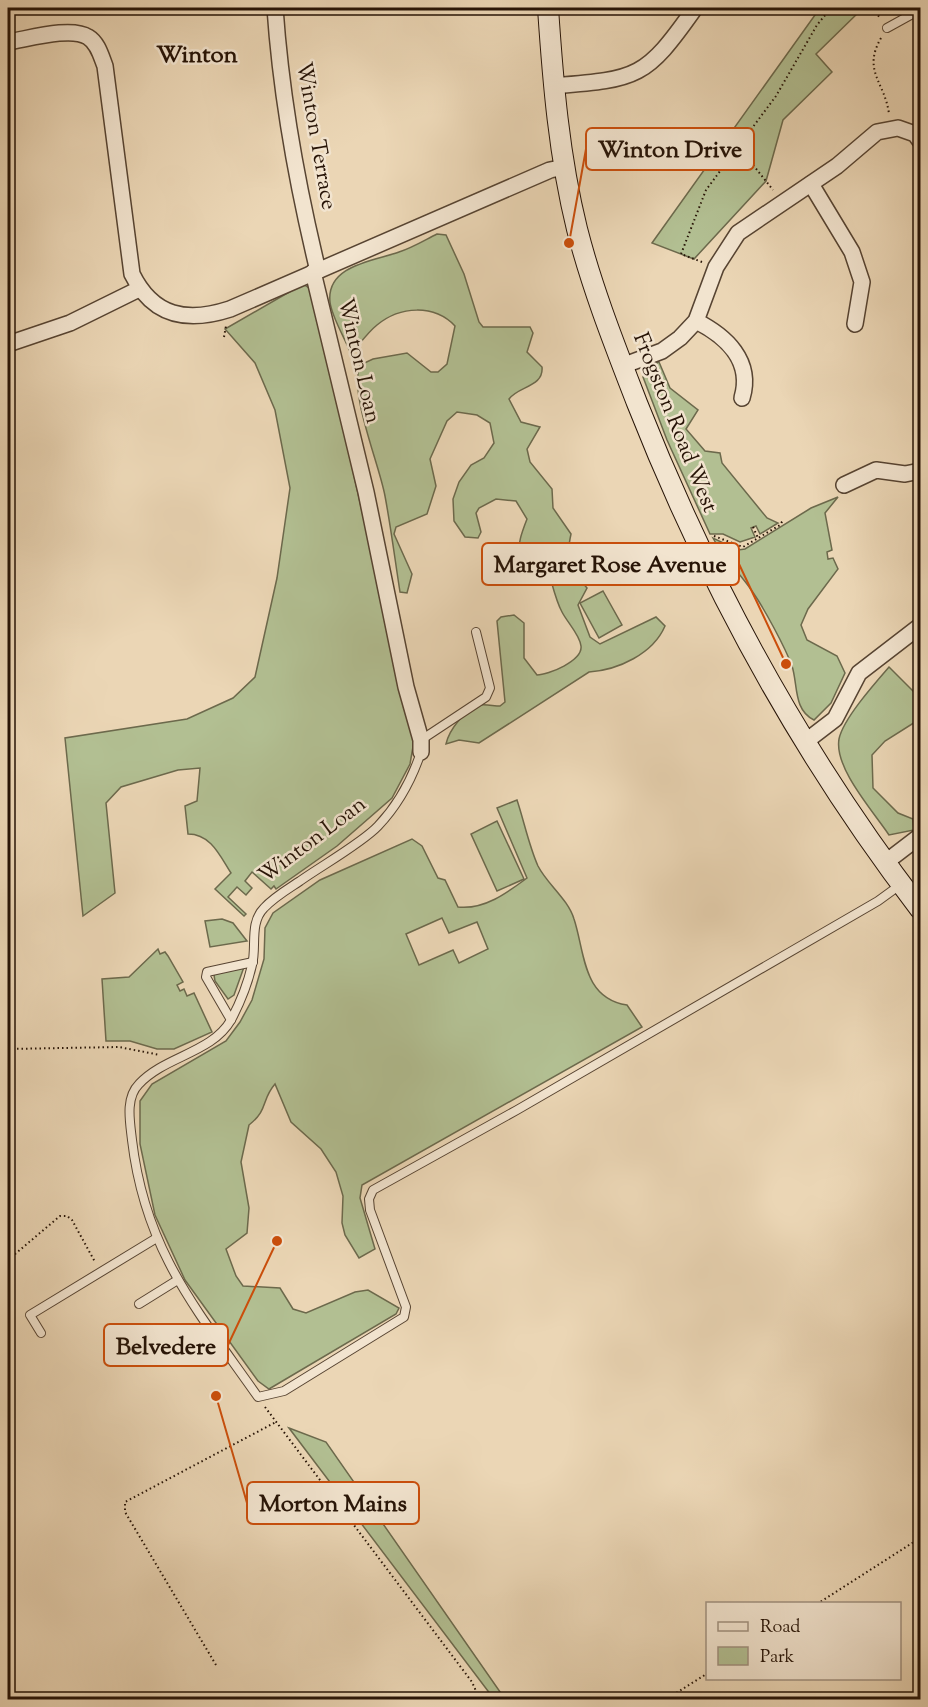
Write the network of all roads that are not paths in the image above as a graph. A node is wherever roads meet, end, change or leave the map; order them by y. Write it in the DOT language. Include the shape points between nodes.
graph roads {
  1 [pos="275,8"];
  2 [pos="548,8"];
  3 [pos="695,8"];
  4 [pos="921,15"];
  5 [pos="886,29"];
  6 [pos="8,42"];
  7 [pos="553,86"];
  8 [pos="921,141"];
  9 [pos="565,167"];
  10 [pos="811,184"];
  11 [pos="316,272"];
  12 [pos="139,289"];
  13 [pos="696,321"];
  14 [pos="855,324"];
  15 [pos="8,340"];
  16 [pos="622,366"];
  17 [pos="742,398"];
  18 [pos="921,471"];
  19 [pos="844,485"];
  20 [pos="921,626"];
  21 [pos="476,632"];
  22 [pos="805,742"];
  23 [pos="421,746"];
  24 [pos="921,836"];
  25 [pos="886,862"];
  26 [pos="902,884"];
  27 [pos="921,909"];
  28 [pos="253,962"];
  29 [pos="231,1020"];
  30 [pos="155,1239"];
  31 [pos="176,1281"];
  32 [pos="139,1304"];
  33 [pos="41,1333"];
  1 -- 11 [label="street, Winton Terrace" via="279,66"];
  2 -- 7 [label="main road, Frogston Road West"];
  3 -- 7 [label="street" via="668,46 636,73 608,82"];
  4 -- 5 [label="lane" via="916,12"];
  6 -- 12 [label="street" via="73,32 89,37 98,48 105,66 132,274"];
  7 -- 9 [label="main road, Frogston Road West"];
  8 -- 10 [label="street" via="915,134 898,128 877,132"];
  9 -- 11 [label="street" via="550,170"];
  9 -- 16 [label="main road, Frogston Road West" via="577,229"];
  10 -- 13 [label="street" via="738,233 716,267"];
  10 -- 14 [label="street" via="852,252 862,282"];
  11 -- 12 [label="street" via="210,315 192,317 171,313"];
  11 -- 23 [label="street, Winton Loan"];
  12 -- 15 [label="street" via="70,323"];
  13 -- 16 [label="street" via="662,351"];
  13 -- 17 [label="street" via="719,333 735,351 745,389"];
  16 -- 22 [label="main road, Frogston Road West" via="700,548 748,644"];
  18 -- 19 [label="street" via="905,474 876,470"];
  20 -- 22 [label="street" via="859,673 835,719"];
  21 -- 23 [label="lane" via="490,688 486,697"];
  22 -- 25 [label="main road, Frogston Road West"];
  23 -- 28 [label="lane, Winton Loan" via="411,779 377,827 262,909 253,938"];
  24 -- 25 [label="street"];
  25 -- 26 [label="main road, Frogston Road West"];
  26 -- 27 [label="main road, Frogston Road West"];
  26 -- 31 [label="lane, Winton Loan" via="373,1190 370,1210 406,1307 404,1317 285,1391 258,1397"];
  28 -- 29 [label="lane, Winton Loan"];
  28 -- 29 [label="lane" via="207,972 206,977"];
  29 -- 30 [label="lane, Winton Loan" via="217,1038 178,1057 138,1084 129,1102 134,1161"];
  30 -- 31 [label="lane, Winton Loan"];
  30 -- 33 [label="lane" via="30,1315"];
  31 -- 32 [label="lane"];
}
